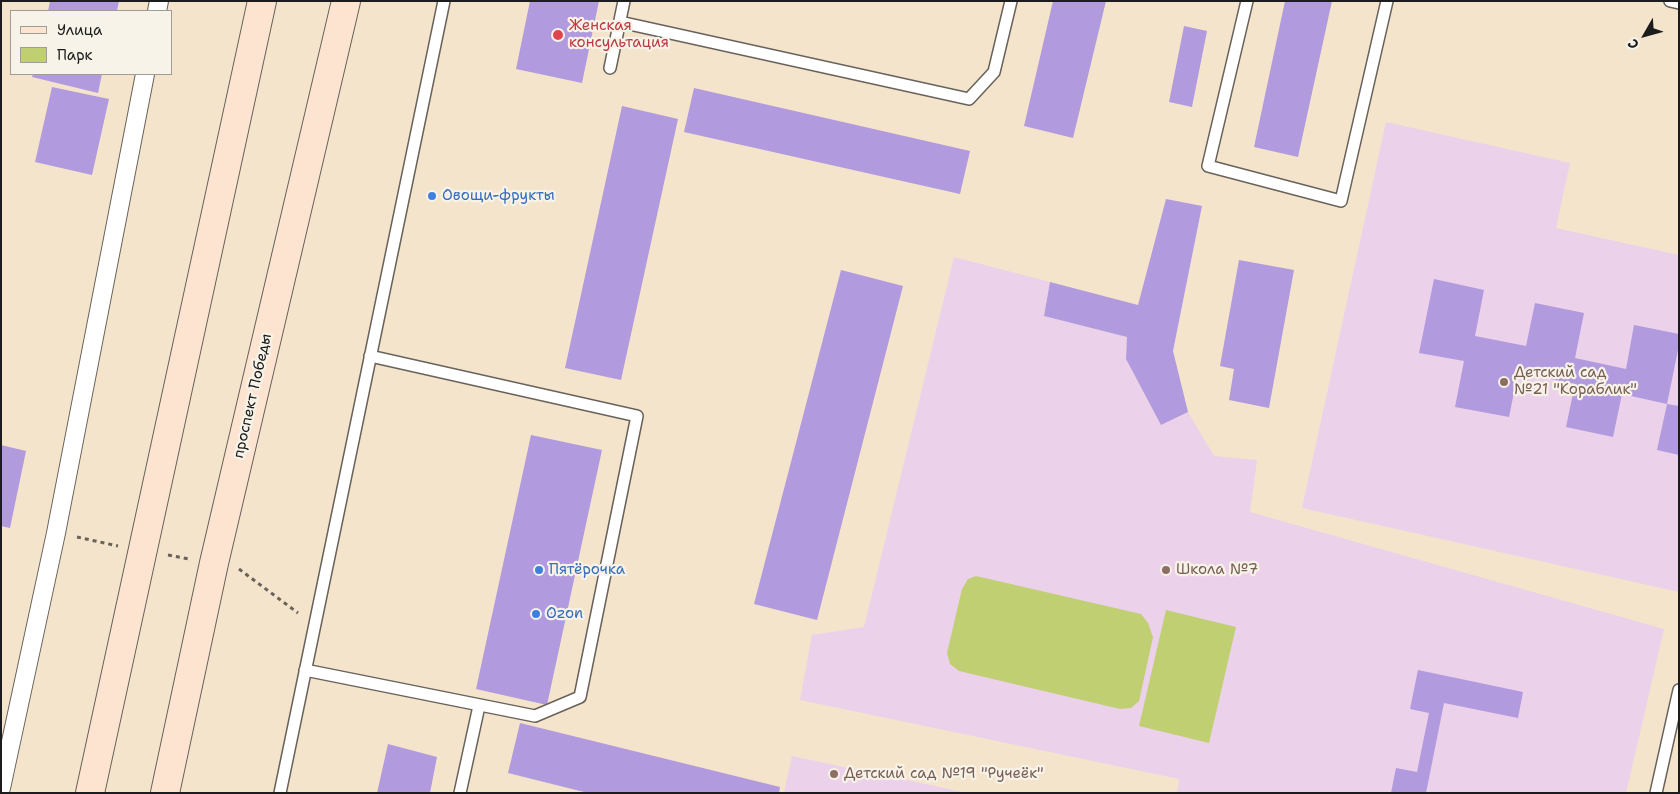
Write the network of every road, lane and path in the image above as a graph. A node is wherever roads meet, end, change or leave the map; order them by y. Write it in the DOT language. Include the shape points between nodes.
graph roads {
  1 [pos="262,1"];
  2 [pos="346,1"];
  3 [pos="444,1"];
  4 [pos="624,1"];
  5 [pos="1011,1"];
  6 [pos="1247,1"];
  7 [pos="1387,1"];
  8 [pos="1670,1"];
  9 [pos="1679,3"];
  10 [pos="620,22"];
  11 [pos="610,68"];
  12 [pos="145,75"];
  13 [pos="370,356"];
  14 [pos="305,670"];
  15 [pos="1679,690"];
  16 [pos="479,706"];
  17 [pos="1,788"];
  18 [pos="90,793"];
  19 [pos="165,793"];
  20 [pos="280,793"];
  21 [pos="460,793"];
  22 [pos="1656,793"];
  1 -- 18 [label="main road"];
  2 -- 19 [label="main road, проспект Победы" via="214,563"];
  3 -- 13 [label="lane"];
  4 -- 10 [label="lane"];
  5 -- 10 [label="lane" via="994,72 970,99"];
  6 -- 7 [label="lane" via="1208,166 1341,201"];
  8 -- 9 [label="lane"];
  10 -- 11 [label="lane"];
  12 -- 17 [label="street" via="56,533"];
  13 -- 14 [label="lane"];
  13 -- 16 [label="lane" via="637,416 580,697 535,716"];
  14 -- 16 [label="lane"];
  14 -- 20 [label="lane"];
  15 -- 22 [label="lane"];
  16 -- 21 [label="lane"];
}
